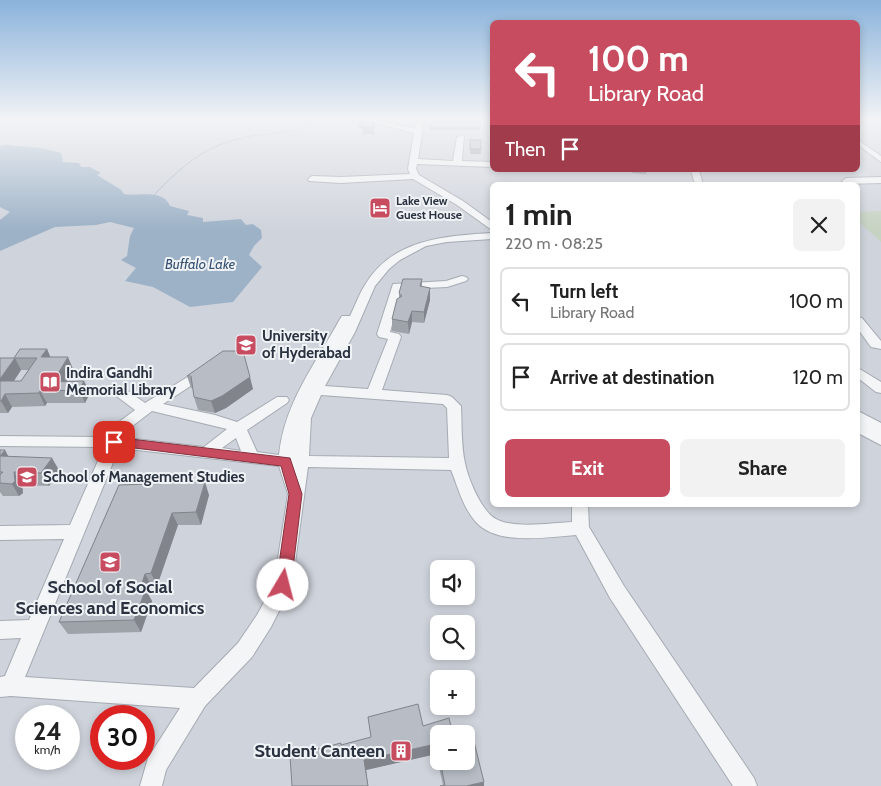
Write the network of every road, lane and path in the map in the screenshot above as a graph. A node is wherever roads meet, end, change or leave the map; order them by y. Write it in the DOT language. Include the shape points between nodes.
graph roads {
  1 [pos="415,157"];
  2 [pos="459,157"];
  3 [pos="414,161"];
  4 [pos="458,164"];
  5 [pos="490,165"];
  6 [pos="415,176"];
  7 [pos="312,179"];
  8 [pos="846,180"];
  9 [pos="881,180"];
  10 [pos="490,226"];
  11 [pos="490,227"];
  12 [pos="490,236"];
  13 [pos="462,279"];
  14 [pos="860,325"];
  15 [pos="881,345"];
  16 [pos="208,368"];
  17 [pos="860,374"];
  18 [pos="116,389"];
  19 [pos="311,389"];
  20 [pos="881,390"];
  21 [pos="373,395"];
  22 [pos="282,400"];
  23 [pos="147,408"];
  24 [pos="860,418"];
  25 [pos="239,428"];
  26 [pos="860,428"];
  27 [pos="879,434"];
  28 [pos="0,441"];
  29 [pos="108,441"];
  30 [pos="209,451"];
  31 [pos="252,458"];
  32 [pos="294,462"];
  33 [pos="457,464"];
  34 [pos="580,507"];
  35 [pos="581,528"];
  36 [pos="77,532"];
  37 [pos="0,533"];
  38 [pos="34,629"];
  39 [pos="0,630"];
  40 [pos="5,687"];
  41 [pos="198,699"];
  42 [pos="151,786"];
  43 [pos="746,786"];
  1 -- 3 [label="street"];
  2 -- 4 [label="street"];
  3 -- 4 [label="street"];
  3 -- 6 [label="street" via="412,170"];
  4 -- 5 [label="street"];
  6 -- 7 [label="street"];
  6 -- 10 [label="street"];
  8 -- 9 [label="street"];
  11 -- 19 [label="street" via="430,238 402,249 377,267 361,286"];
  12 -- 19 [label="street" via="423,244 385,267 370,285 346,339"];
  13 -- 21 [label="street" via="447,284 397,286 383,334 395,337"];
  14 -- 15 [label="street" via="875,344"];
  16 -- 23 [label="street"];
  17 -- 20 [label="street"];
  18 -- 23 [label="street"];
  19 -- 21 [label="street"];
  19 -- 32 [label="street"];
  21 -- 33 [label="street" via="447,400 454,406"];
  22 -- 25 [label="street"];
  23 -- 25 [label="street" via="215,420"];
  23 -- 29 [label="street"];
  24 -- 27 [label="street"];
  25 -- 30 [label="street"];
  25 -- 31 [label="street"];
  26 -- 27 [label="street"];
  28 -- 29 [label="street"];
  29 -- 30 [label="street"];
  29 -- 36 [label="street"];
  30 -- 31 [label="street"];
  31 -- 32 [label="street"];
  32 -- 33 [label="street"];
  32 -- 41 [label="street" via="296,494 283,585 245,650"];
  33 -- 35 [label="street" via="476,508 491,524 513,531"];
  34 -- 35 [label="street"];
  35 -- 43 [label="street" via="617,592"];
  36 -- 37 [label="street"];
  36 -- 38 [label="street"];
  38 -- 39 [label="street"];
  38 -- 40 [label="street"];
  40 -- 41 [label="street"];
  41 -- 42 [label="street" via="156,766"];
}
